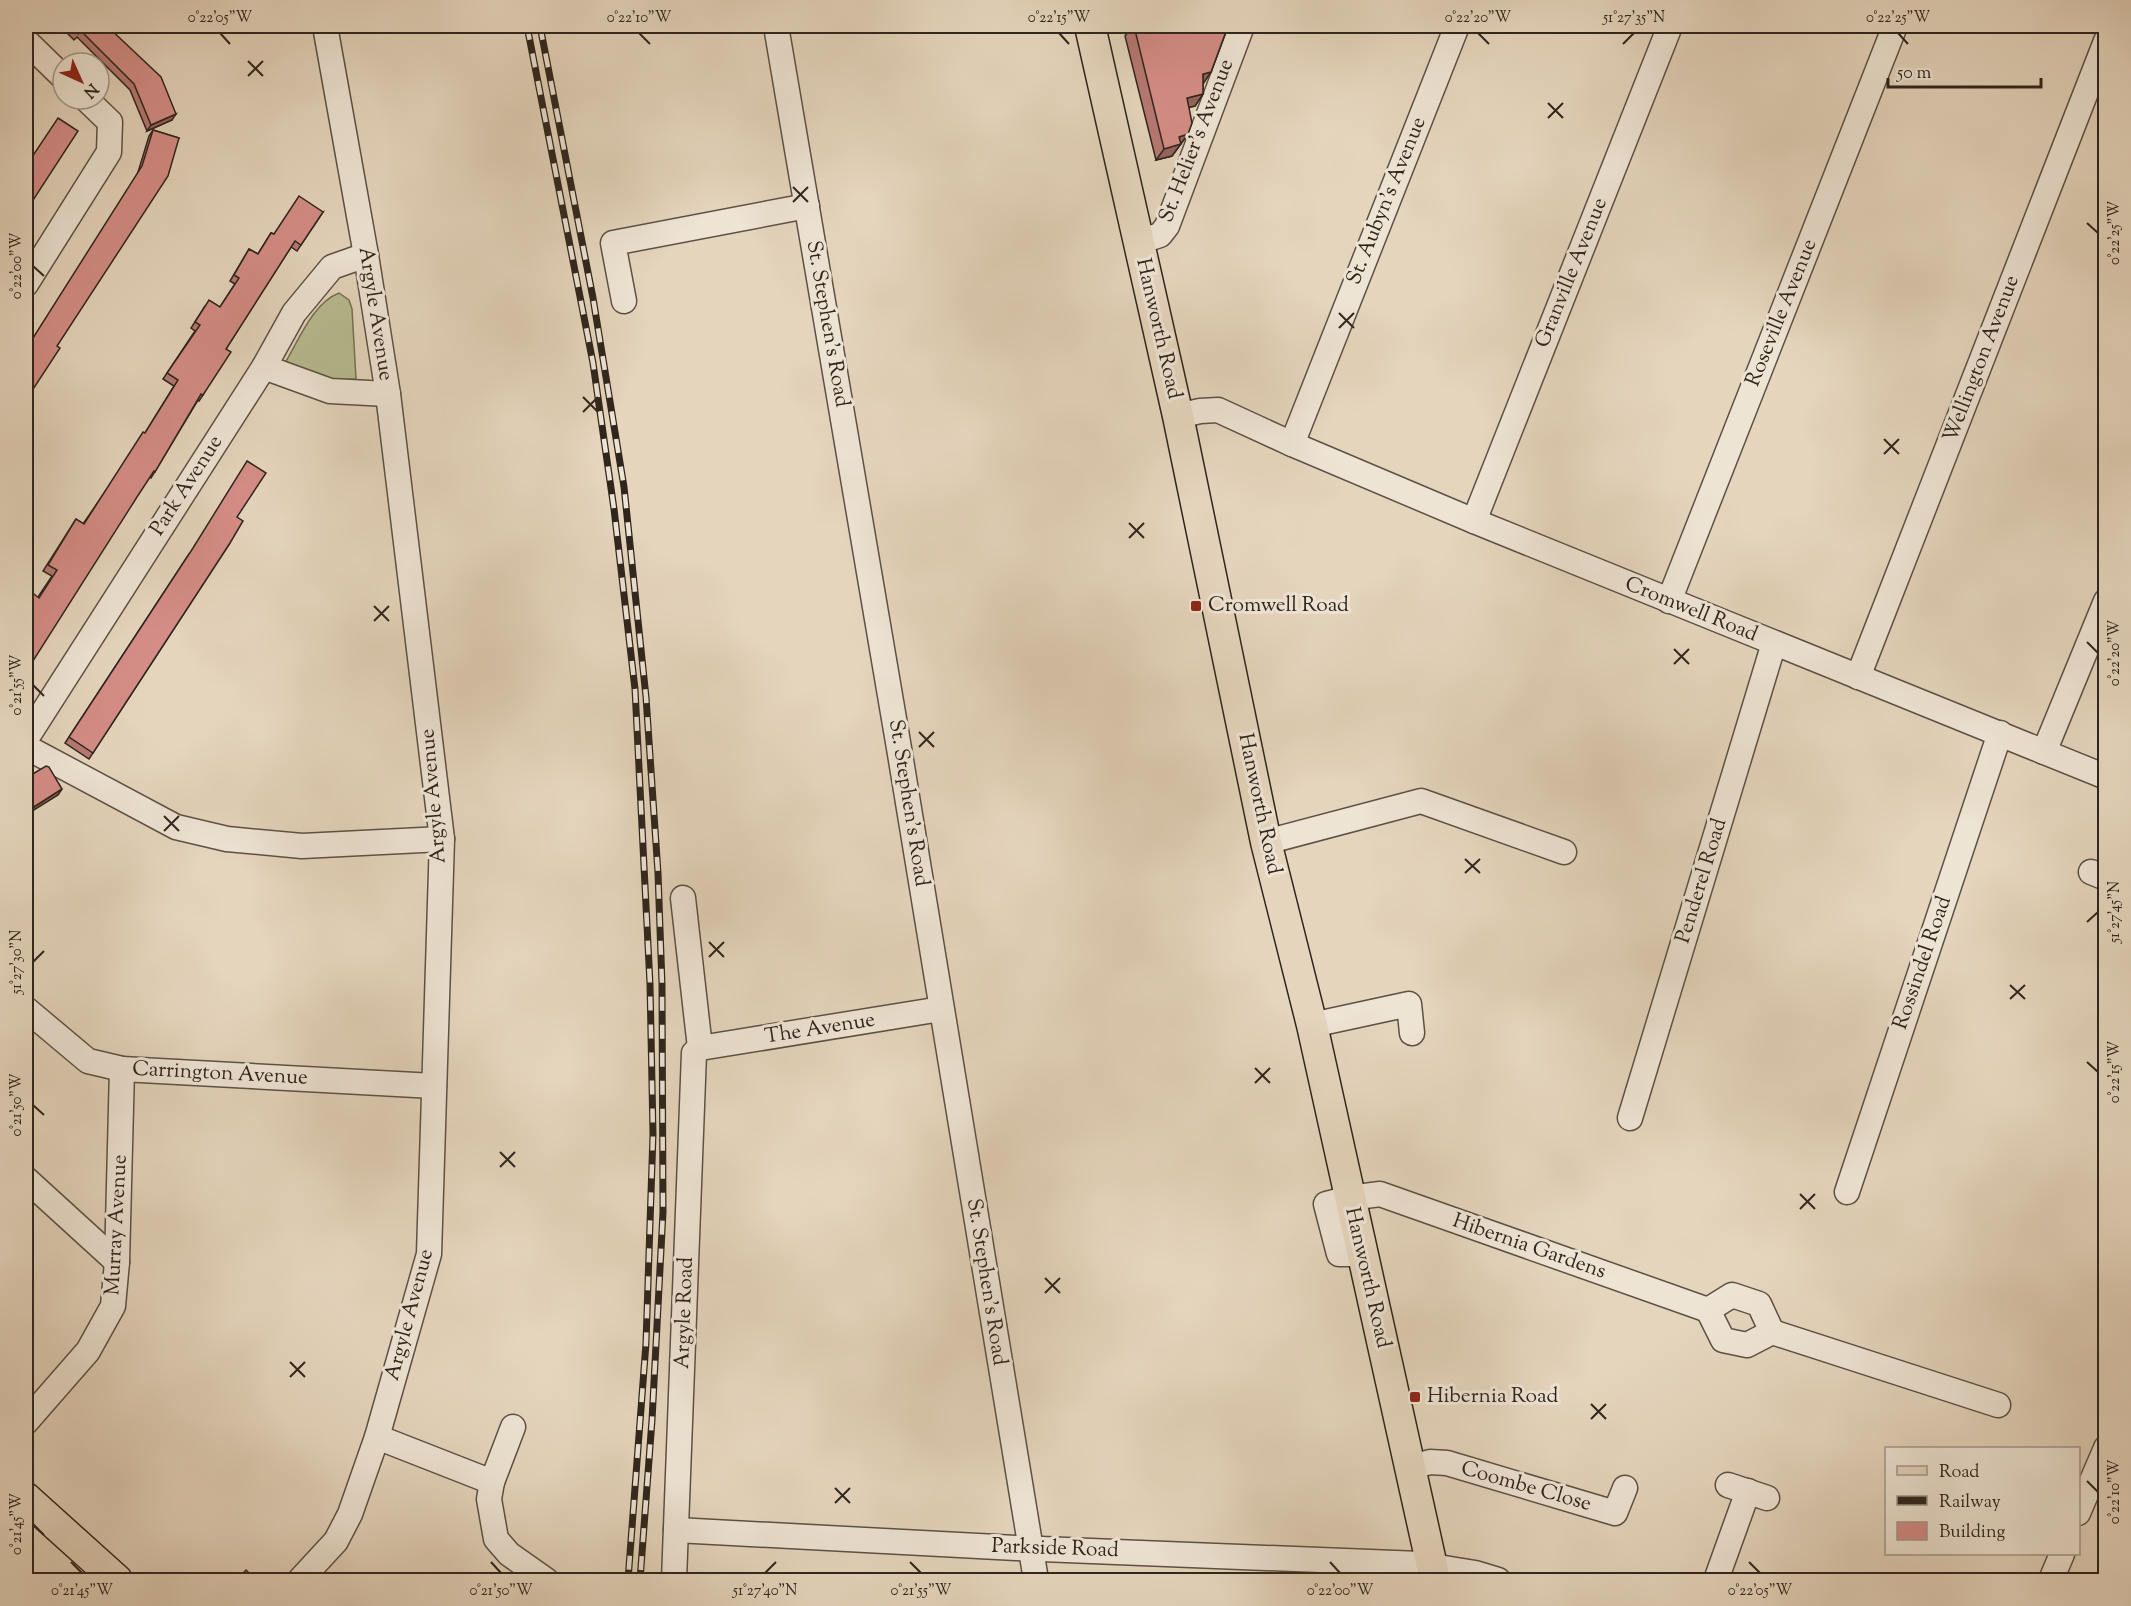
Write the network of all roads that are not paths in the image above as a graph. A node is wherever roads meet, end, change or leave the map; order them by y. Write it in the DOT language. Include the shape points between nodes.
graph roads {
  1 [pos="325,26"];
  2 [pos="776,26"];
  3 [pos="1090,26"];
  4 [pos="1242,26"];
  5 [pos="1457,26"];
  6 [pos="1670,26"];
  7 [pos="1895,26"];
  8 [pos="26,40"];
  9 [pos="2106,41"];
  10 [pos="51,65"];
  11 [pos="99,111"];
  12 [pos="807,206"];
  13 [pos="1138,242"];
  14 [pos="366,255"];
  15 [pos="26,284"];
  16 [pos="624,301"];
  17 [pos="264,367"];
  18 [pos="387,394"];
  19 [pos="1178,416"];
  20 [pos="1292,444"];
  21 [pos="1474,521"];
  22 [pos="1669,601"];
  23 [pos="2106,601"];
  24 [pos="1774,643"];
  25 [pos="1858,677"];
  26 [pos="2000,734"];
  27 [pos="26,738"];
  28 [pos="26,747"];
  29 [pos="2044,752"];
  30 [pos="2106,777"];
  31 [pos="442,839"];
  32 [pos="1266,842"];
  33 [pos="1564,852"];
  34 [pos="683,898"];
  35 [pos="26,1008"];
  36 [pos="941,1010"];
  37 [pos="1312,1025"];
  38 [pos="1412,1033"];
  39 [pos="700,1048"];
  40 [pos="123,1069"];
  41 [pos="434,1086"];
  42 [pos="1630,1118"];
  43 [pos="26,1179"];
  44 [pos="1846,1192"];
  45 [pos="1349,1198"];
  46 [pos="117,1262"];
  47 [pos="1707,1310"];
  48 [pos="1772,1332"];
  49 [pos="1998,1405"];
  50 [pos="26,1422"];
  51 [pos="513,1427"];
  52 [pos="377,1437"];
  53 [pos="2106,1448"];
  54 [pos="1409,1468"];
  55 [pos="492,1482"];
  56 [pos="1625,1488"];
  57 [pos="1748,1492"];
  58 [pos="26,1498"];
  59 [pos="2080,1512"];
  60 [pos="676,1530"];
  61 [pos="1030,1548"];
  62 [pos="2062,1555"];
  63 [pos="1434,1574"];
  64 [pos="117,1581"];
  65 [pos="300,1581"];
  66 [pos="546,1581"];
  67 [pos="674,1581"];
  68 [pos="1036,1581"];
  69 [pos="1498,1581"];
  70 [pos="1716,1581"];
  71 [pos="2051,1581"];
  1 -- 14 [label="street, Argyle Avenue"];
  2 -- 12 [label="street, St. Stephen's Road"];
  3 -- 13 [label="main road, Hanworth Road"];
  4 -- 13 [label="street, St. Helier's Avenue" via="1167,226 1160,235"];
  5 -- 20 [label="street, St. Aubyn's Avenue"];
  6 -- 21 [label="street, Granville Avenue"];
  7 -- 22 [label="street, Roseville Avenue"];
  8 -- 10 [label="street"];
  9 -- 25 [label="street, Wellington Avenue"];
  11 -- 15 [label="street" via="110,122 109,152"];
  12 -- 16 [label="street" via="613,243"];
  12 -- 36 [label="street, St. Stephen's Road"];
  13 -- 19 [label="main road, Hanworth Road"];
  14 -- 17 [label="street, Park Avenue" via="333,267 294,314"];
  14 -- 18 [label="street, Argyle Avenue"];
  17 -- 18 [label="street" via="330,391"];
  17 -- 27 [label="street, Park Avenue"];
  18 -- 31 [label="street, Argyle Avenue"];
  19 -- 20 [label="street, Cromwell Road" via="1218,410"];
  19 -- 32 [label="main road, Hanworth Road"];
  20 -- 21 [label="street, Cromwell Road"];
  21 -- 22 [label="street, Cromwell Road"];
  22 -- 24 [label="street, Cromwell Road"];
  23 -- 29 [label="street"];
  24 -- 25 [label="street, Cromwell Road"];
  24 -- 42 [label="street, Penderel Road"];
  25 -- 26 [label="street, Cromwell Road"];
  26 -- 29 [label="street, Cromwell Road"];
  26 -- 44 [label="street, Rossindel Road"];
  28 -- 31 [label="street" via="176,827 227,839 302,846"];
  29 -- 30 [label="street, Cromwell Road"];
  31 -- 41 [label="street, Argyle Avenue"];
  32 -- 33 [label="street" via="1421,801"];
  32 -- 37 [label="main road, Hanworth Road"];
  34 -- 39 [label="street"];
  35 -- 40 [label="street, Carrington Avenue" via="88,1061"];
  36 -- 39 [label="street, The Avenue"];
  36 -- 61 [label="street, St. Stephen's Road"];
  37 -- 38 [label="street" via="1409,1004"];
  37 -- 45 [label="main road, Hanworth Road"];
  39 -- 60 [label="street, Argyle Road" via="694,1053"];
  40 -- 41 [label="street, Carrington Avenue"];
  40 -- 46 [label="street, Murray Avenue"];
  41 -- 52 [label="street, Argyle Avenue" via="429,1254"];
  43 -- 46 [label="street"];
  45 -- 47 [label="street, Hibernia Gardens" via="1380,1194"];
  45 -- 54 [label="main road, Hanworth Road"];
  46 -- 50 [label="street, Murray Avenue" via="113,1306 88,1351"];
  47 -- 48 [label="street" via="1723,1340 1747,1345"];
  47 -- 48 [label="street" via="1732,1295 1759,1304"];
  48 -- 49 [label="street"];
  51 -- 55 [label="street"];
  52 -- 55 [label="street"];
  52 -- 65 [label="street, Argyle Avenue" via="350,1514 336,1541"];
  53 -- 59 [label="street"];
  54 -- 56 [label="street, Coombe Close" via="1430,1462 1447,1463 1615,1513"];
  54 -- 63 [label="main road, Hanworth Road"];
  55 -- 66 [label="street" via="489,1499 496,1539 509,1554"];
  57 -- 70 [label="street"];
  58 -- 64 [label="main road"];
  60 -- 61 [label="street, Parkside Road"];
  60 -- 67 [label="street, Argyle Road"];
  61 -- 63 [label="street, Parkside Road" via="1420,1564"];
  61 -- 68 [label="street, St. Stephen's Road"];
  62 -- 71 [label="street"];
  63 -- 69 [label="street" via="1475,1574"];
}
